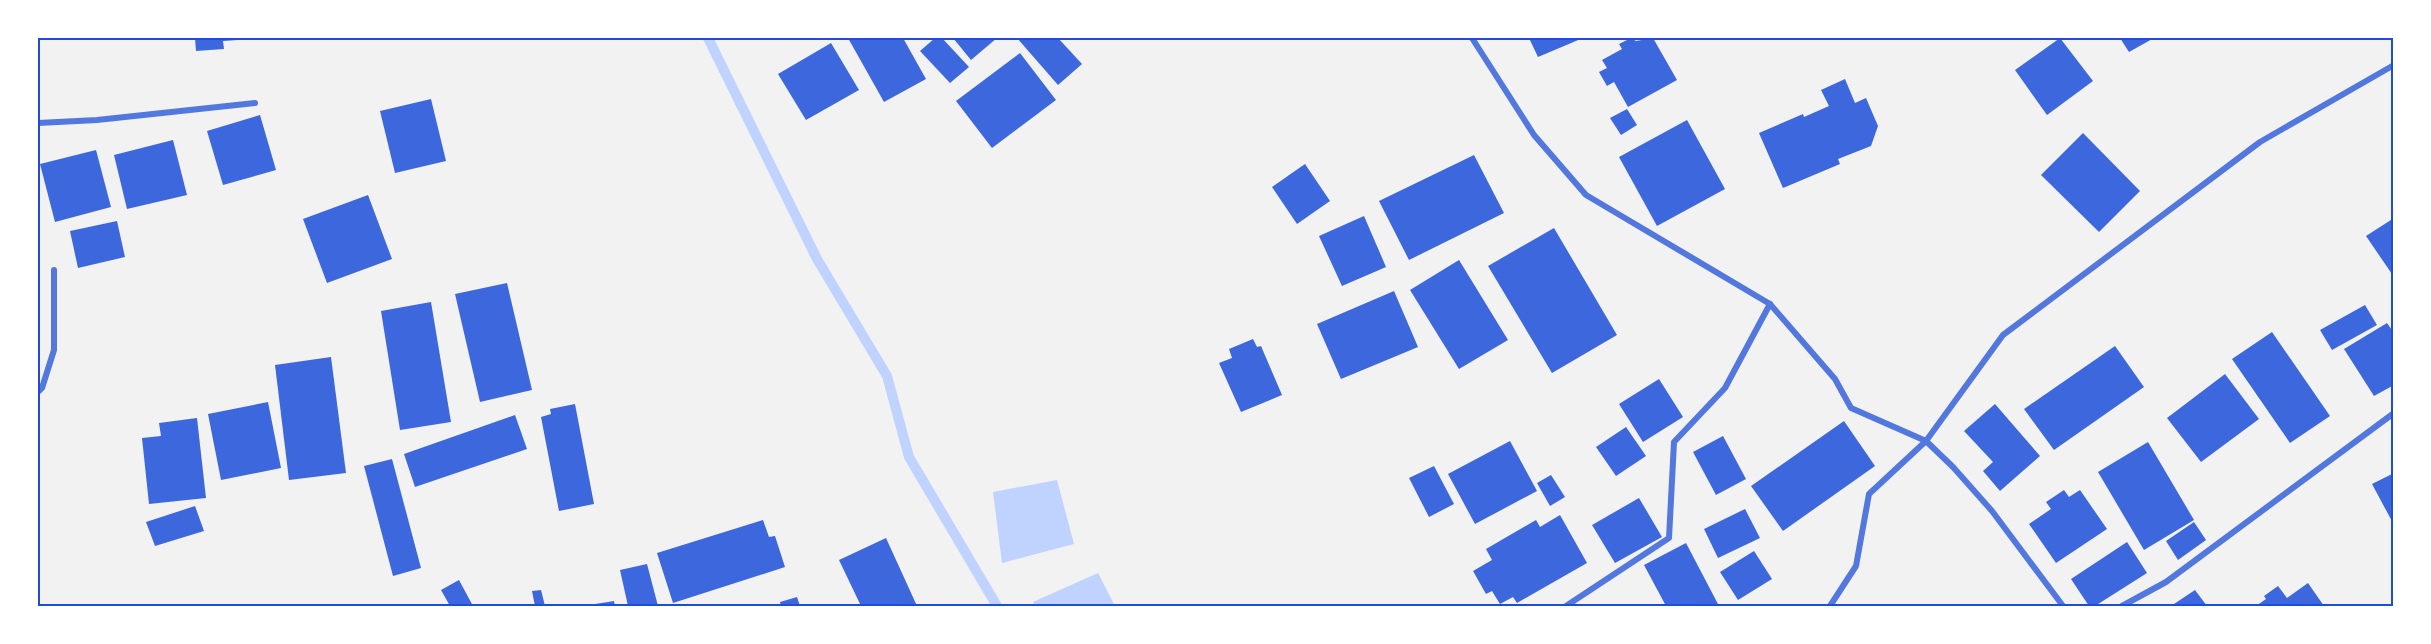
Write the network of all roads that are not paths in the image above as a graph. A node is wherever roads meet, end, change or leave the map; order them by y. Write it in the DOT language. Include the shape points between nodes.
graph roads {
  1 [pos="1472,38"];
  2 [pos="2394,65"];
  3 [pos="255,103"];
  4 [pos="38,123"];
  5 [pos="54,270"];
  6 [pos="1770,304"];
  7 [pos="38,392"];
  8 [pos="2394,413"];
  9 [pos="1926,441"];
  10 [pos="1566,606"];
  11 [pos="1830,606"];
  12 [pos="2063,606"];
  13 [pos="2122,606"];
  1 -- 6 [label="street" via="1534,135 1586,195"];
  2 -- 9 [label="street" via="2260,142 2003,335"];
  3 -- 4 [label="street"];
  5 -- 7 [label="street" via="54,351"];
  6 -- 9 [label="street" via="1835,379 1851,408"];
  6 -- 10 [label="street" via="1725,388 1674,442 1669,538"];
  8 -- 13 [label="street" via="2166,582"];
  9 -- 11 [label="street" via="1869,494 1856,566"];
  9 -- 12 [label="street" via="1992,511"];
}
